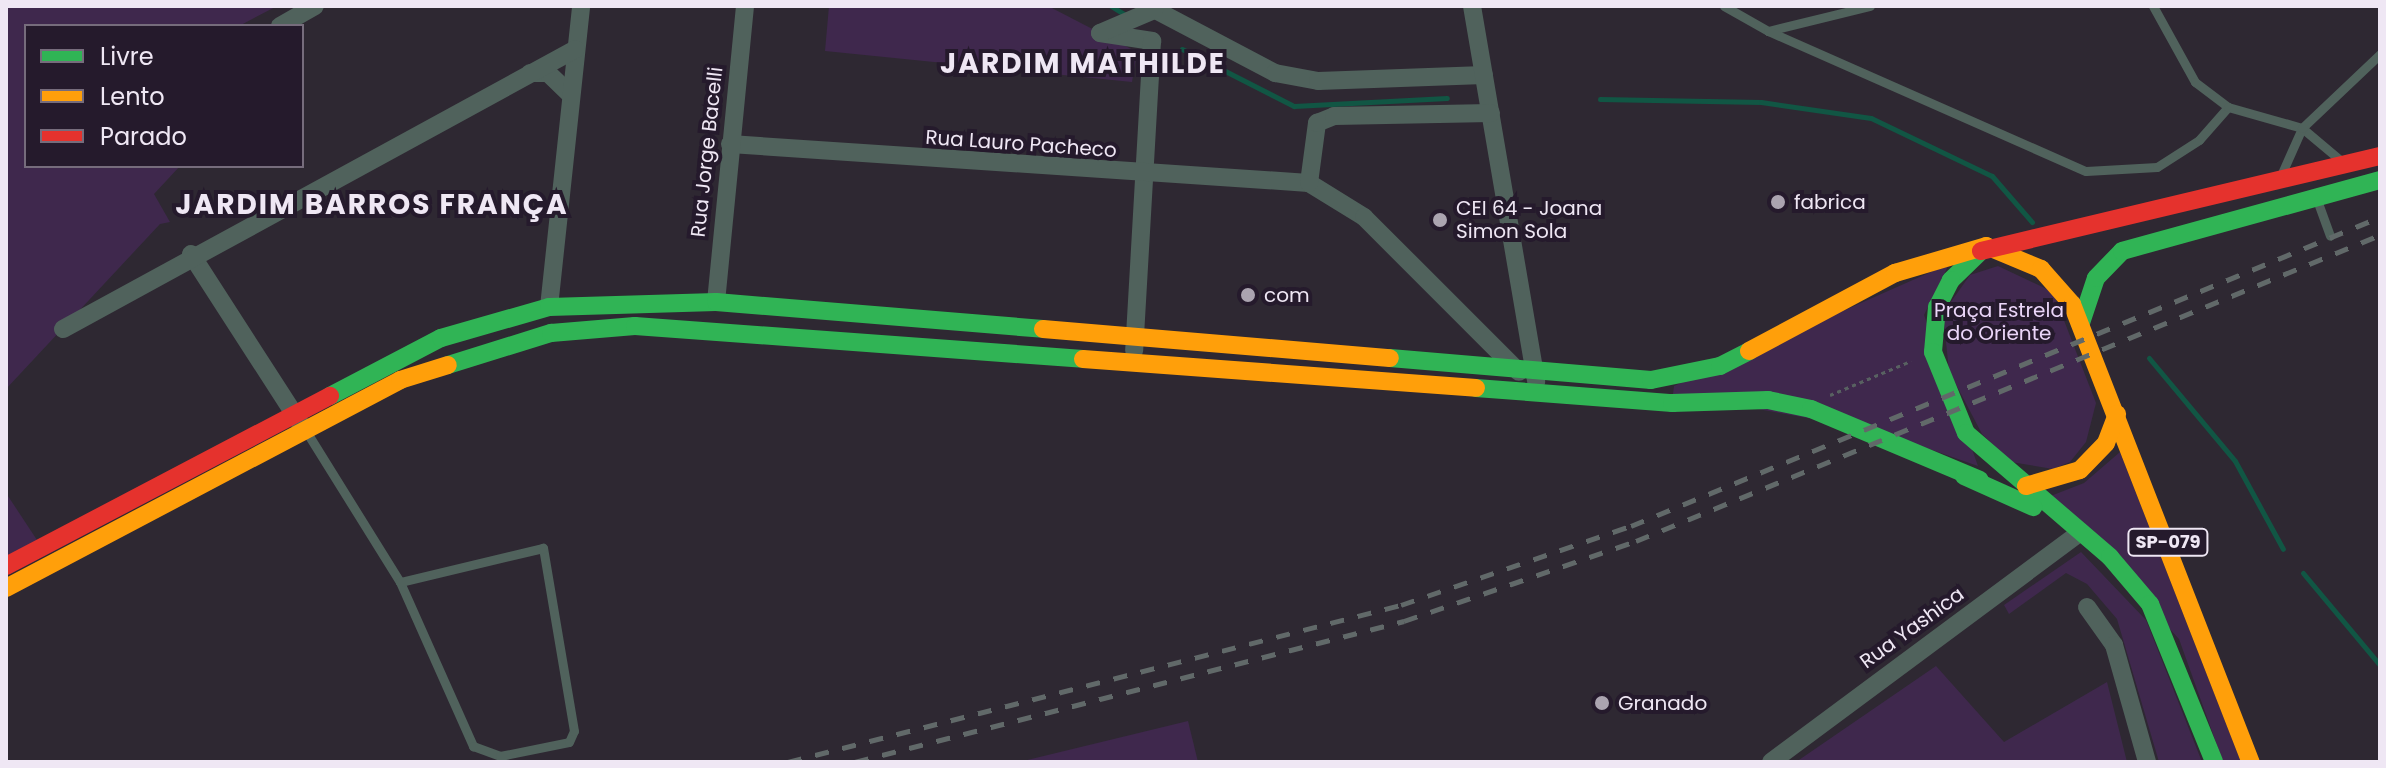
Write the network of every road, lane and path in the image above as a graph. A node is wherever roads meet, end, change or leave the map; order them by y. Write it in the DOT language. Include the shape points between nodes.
graph roads {
  1 [pos="315,6"];
  2 [pos="581,6"];
  3 [pos="745,6"];
  4 [pos="1472,6"];
  5 [pos="1724,6"];
  6 [pos="1870,6"];
  7 [pos="2153,6"];
  8 [pos="1151,8"];
  9 [pos="284,24"];
  10 [pos="1768,31"];
  11 [pos="576,49"];
  12 [pos="2380,54"];
  13 [pos="530,73"];
  14 [pos="1484,75"];
  15 [pos="571,95"];
  16 [pos="2228,107"];
  17 [pos="1491,113"];
  18 [pos="2302,128"];
  19 [pos="730,144"];
  20 [pos="2380,156"];
  21 [pos="2348,166"];
  22 [pos="1144,175"];
  23 [pos="2380,180"];
  24 [pos="1309,183"];
  25 [pos="2277,185"];
  26 [pos="2317,200"];
  27 [pos="2330,236"];
  28 [pos="1986,246"];
  29 [pos="191,254"];
  30 [pos="716,302"];
  31 [pos="549,307"];
  32 [pos="2081,323"];
  33 [pos="63,329"];
  34 [pos="1134,331"];
  35 [pos="517,342"];
  36 [pos="1933,352"];
  37 [pos="1133,357"];
  38 [pos="1517,369"];
  39 [pos="1536,371"];
  40 [pos="1536,391"];
  41 [pos="1811,409"];
  42 [pos="292,413"];
  43 [pos="2117,414"];
  44 [pos="306,431"];
  45 [pos="1964,476"];
  46 [pos="2026,486"];
  47 [pos="2081,532"];
  48 [pos="6,566"];
  49 [pos="400,582"];
  50 [pos="6,588"];
  51 [pos="2087,607"];
  52 [pos="1771,762"];
  53 [pos="2147,762"];
  54 [pos="2214,762"];
  55 [pos="2251,762"];
  1 -- 9 [label="street"];
  2 -- 11 [label="street"];
  3 -- 19 [label="street, Rua Jorge Bacelli"];
  4 -- 14 [label="street"];
  5 -- 10 [label="lane"];
  6 -- 10 [label="lane"];
  7 -- 16 [label="lane" via="2195,82"];
  8 -- 14 [label="street" via="1275,73 1318,81"];
  8 -- 22 [label="street" via="1100,33 1152,41"];
  10 -- 16 [label="lane" via="2086,171 2157,167 2199,140"];
  11 -- 13 [label="street"];
  11 -- 15 [label="street"];
  12 -- 18 [label="lane"];
  13 -- 15 [label="street" via="548,73"];
  13 -- 29 [label="street"];
  14 -- 17 [label="street"];
  15 -- 31 [label="street"];
  16 -- 18 [label="lane"];
  17 -- 24 [label="street" via="1334,116 1317,123"];
  17 -- 39 [label="street"];
  18 -- 21 [label="lane"];
  18 -- 25 [label="lane"];
  19 -- 22 [label="street, Rua Lauro Pacheco"];
  19 -- 30 [label="street, Rua Jorge Bacelli"];
  20 -- 21 [label="main road"];
  21 -- 25 [label="main road"];
  22 -- 24 [label="street, Rua Lauro Pacheco"];
  22 -- 34 [label="street"];
  23 -- 26 [label="main road"];
  24 -- 38 [label="street" via="1364,217"];
  25 -- 28 [label="main road"];
  26 -- 27 [label="lane"];
  26 -- 32 [label="main road" via="2122,251 2096,278"];
  28 -- 32 [label="main road, SP-079" via="2050,275"];
  28 -- 36 [label="main road" via="1943,292"];
  28 -- 39 [label="main road" via="1895,273 1749,353 1697,372 1651,380"];
  29 -- 33 [label="street"];
  29 -- 42 [label="street"];
  30 -- 31 [label="main road"];
  30 -- 34 [label="main road"];
  31 -- 35 [label="main road"];
  31 -- 42 [label="main road" via="441,338"];
  32 -- 43 [label="main road, SP-079"];
  34 -- 37 [label="street"];
  34 -- 38 [label="main road"];
  35 -- 37 [label="main road" via="679,327"];
  35 -- 44 [label="main road" via="400,380"];
  36 -- 41 [label="path"];
  36 -- 46 [label="main road, SP-079" via="1974,445"];
  37 -- 40 [label="main road"];
  38 -- 39 [label="main road"];
  38 -- 40 [label="street"];
  39 -- 40 [label="street"];
  40 -- 41 [label="main road" via="1672,403 1768,400"];
  41 -- 45 [label="main road"];
  42 -- 44 [label="street"];
  42 -- 48 [label="main road"];
  43 -- 46 [label="main road" via="2106,443 2080,470"];
  43 -- 55 [label="main road, SP-079"];
  44 -- 49 [label="lane"];
  44 -- 50 [label="main road"];
  45 -- 46 [label="main road"];
  45 -- 47 [label="main road"];
  46 -- 47 [label="main road, SP-079"];
  47 -- 52 [label="street, Rua Yashica"];
  47 -- 54 [label="main road, SP-079" via="2150,604"];
  49 -- 49 [label="lane" via="543,548 572,716 569,742 500,756 473,746"];
  51 -- 53 [label="street" via="2114,645"];
}
